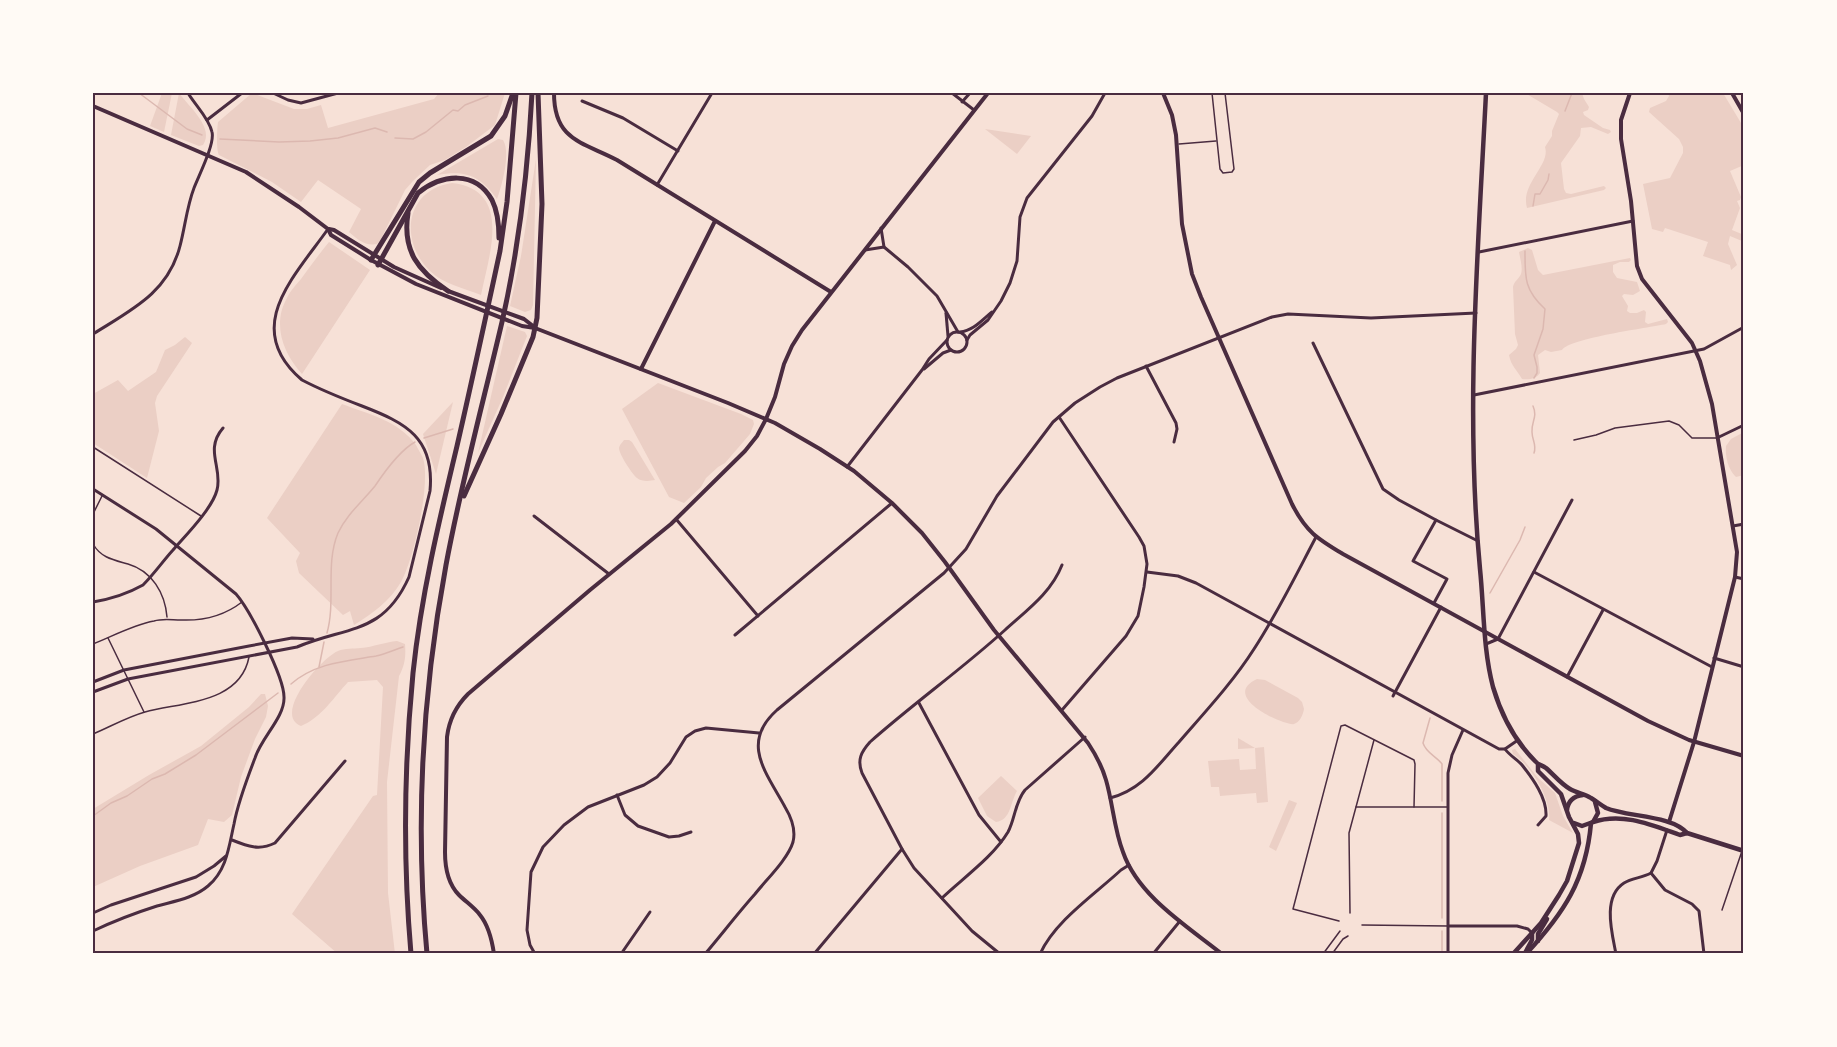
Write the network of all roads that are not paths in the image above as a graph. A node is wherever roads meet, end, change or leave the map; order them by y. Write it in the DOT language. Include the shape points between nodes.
graph roads {
  1 [pos="188,93"];
  2 [pos="243,93"];
  3 [pos="273,93"];
  4 [pos="338,93"];
  5 [pos="515,93"];
  6 [pos="532,93"];
  7 [pos="538,93"];
  8 [pos="554,93"];
  9 [pos="952,93"];
  10 [pos="969,93"];
  11 [pos="988,93"];
  12 [pos="1105,93"];
  13 [pos="1163,93"];
  14 [pos="1212,93"];
  15 [pos="1225,93"];
  16 [pos="1486,93"];
  17 [pos="1630,93"];
  18 [pos="1732,93"];
  19 [pos="710,94"];
  20 [pos="582,101"];
  21 [pos="962,102"];
  22 [pos="93,106"];
  23 [pos="974,110"];
  24 [pos="1744,114"];
  25 [pos="207,120"];
  26 [pos="1217,141"];
  27 [pos="1178,144"];
  28 [pos="678,151"];
  29 [pos="206,155"];
  30 [pos="657,185"];
  31 [pos="410,205"];
  32 [pos="715,221"];
  33 [pos="1633,221"];
  34 [pos="881,228"];
  35 [pos="328,229"];
  36 [pos="884,247"];
  37 [pos="500,251"];
  38 [pos="864,251"];
  39 [pos="1479,252"];
  40 [pos="373,258"];
  41 [pos="380,262"];
  42 [pos="448,291"];
  43 [pos="831,292"];
  44 [pos="993,311"];
  45 [pos="946,312"];
  46 [pos="1476,314"];
  47 [pos="1744,327"];
  48 [pos="535,328"];
  49 [pos="959,332"];
  50 [pos="93,334"];
  51 [pos="1218,337"];
  52 [pos="947,339"];
  53 [pos="967,340"];
  54 [pos="1313,343"];
  55 [pos="951,350"];
  56 [pos="1696,350"];
  57 [pos="1146,366"];
  58 [pos="641,369"];
  59 [pos="922,370"];
  60 [pos="1472,395"];
  61 [pos="1059,417"];
  62 [pos="766,419"];
  63 [pos="1744,425"];
  64 [pos="223,428"];
  65 [pos="1719,437"];
  66 [pos="1574,440"];
  67 [pos="1173,442"];
  68 [pos="93,447"];
  69 [pos="847,466"];
  70 [pos="93,489"];
  71 [pos="102,495"];
  72 [pos="1572,500"];
  73 [pos="892,502"];
  74 [pos="458,508"];
  75 [pos="93,514"];
  76 [pos="201,516"];
  77 [pos="534,516"];
  78 [pos="676,519"];
  79 [pos="1436,520"];
  80 [pos="1744,524"];
  81 [pos="1733,526"];
  82 [pos="1316,537"];
  83 [pos="1478,540"];
  84 [pos="93,544"];
  85 [pos="177,546"];
  86 [pos="1062,565"];
  87 [pos="949,567"];
  88 [pos="1147,572"];
  89 [pos="1534,572"];
  90 [pos="609,574"];
  91 [pos="1735,577"];
  92 [pos="150,578"];
  93 [pos="1744,579"];
  94 [pos="242,601"];
  95 [pos="93,602"];
  96 [pos="1434,603"];
  97 [pos="1441,607"];
  98 [pos="1603,610"];
  99 [pos="758,616"];
  100 [pos="167,619"];
  101 [pos="1269,624"];
  102 [pos="1485,632"];
  103 [pos="735,634"];
  104 [pos="998,636"];
  105 [pos="108,638"];
  106 [pos="315,639"];
  107 [pos="1498,639"];
  108 [pos="264,643"];
  109 [pos="93,644"];
  110 [pos="1486,644"];
  111 [pos="268,653"];
  112 [pos="249,656"];
  113 [pos="1714,658"];
  114 [pos="1744,667"];
  115 [pos="1712,668"];
  116 [pos="123,670"];
  117 [pos="1567,677"];
  118 [pos="128,679"];
  119 [pos="93,682"];
  120 [pos="93,692"];
  121 [pos="1394,694"];
  122 [pos="919,703"];
  123 [pos="1062,710"];
  124 [pos="144,713"];
  125 [pos="1463,730"];
  126 [pos="93,734"];
  127 [pos="759,734"];
  128 [pos="1084,737"];
  129 [pos="1374,740"];
  130 [pos="1518,740"];
  131 [pos="1694,742"];
  132 [pos="1505,750"];
  133 [pos="1744,756"];
  134 [pos="345,761"];
  135 [pos="1538,765"];
  136 [pos="617,795"];
  137 [pos="1583,795"];
  138 [pos="1110,798"];
  139 [pos="1594,800"];
  140 [pos="1355,807"];
  141 [pos="1414,807"];
  142 [pos="1448,807"];
  143 [pos="1567,810"];
  144 [pos="1570,820"];
  145 [pos="1592,823"];
  146 [pos="1669,823"];
  147 [pos="1538,825"];
  148 [pos="1655,826"];
  149 [pos="1667,830"];
  150 [pos="691,832"];
  151 [pos="1687,833"];
  152 [pos="232,840"];
  153 [pos="1001,842"];
  154 [pos="902,849"];
  155 [pos="1743,850"];
  156 [pos="227,855"];
  157 [pos="1129,865"];
  158 [pos="1651,873"];
  159 [pos="942,898"];
  160 [pos="1722,910"];
  161 [pos="1550,911"];
  162 [pos="650,912"];
  163 [pos="93,913"];
  164 [pos="1350,913"];
  165 [pos="1180,920"];
  166 [pos="1339,921"];
  167 [pos="1362,925"];
  168 [pos="1448,926"];
  169 [pos="93,931"];
  170 [pos="1340,931"];
  171 [pos="1532,933"];
  172 [pos="1348,936"];
  173 [pos="1538,941"];
  174 [pos="411,954"];
  175 [pos="427,954"];
  176 [pos="494,954"];
  177 [pos="535,954"];
  178 [pos="621,954"];
  179 [pos="705,954"];
  180 [pos="814,954"];
  181 [pos="1000,954"];
  182 [pos="1040,954"];
  183 [pos="1153,954"];
  184 [pos="1222,954"];
  185 [pos="1323,954"];
  186 [pos="1332,954"];
  187 [pos="1448,954"];
  188 [pos="1513,954"];
  189 [pos="1526,954"];
  190 [pos="1616,954"];
  191 [pos="1704,954"];
  1 -- 25 [label="street"];
  2 -- 25 [label="street"];
  3 -- 4 [label="street" via="304,103"];
  5 -- 37 [label="highway"];
  5 -- 40 [label="highway" via="491,136 419,182"];
  6 -- 74 [label="highway" via="523,204 514,255"];
  7 -- 48 [label="highway" via="542,214"];
  8 -- 30 [label="street" via="560,122 576,141"];
  9 -- 21 [label="street"];
  10 -- 21 [label="street"];
  11 -- 23 [label="street"];
  12 -- 44 [label="street" via="1092,116 1025,201 1015,270"];
  13 -- 27 [label="street"];
  14 -- 26 [label="lane"];
  15 -- 26 [label="lane" via="1232,172 1220,170"];
  16 -- 39 [label="main road"];
  17 -- 33 [label="street" via="1620,127"];
  18 -- 24 [label="street"];
  19 -- 28 [label="street"];
  20 -- 28 [label="street" via="629,122"];
  21 -- 23 [label="street"];
  22 -- 29 [label="street"];
  23 -- 34 [label="street"];
  25 -- 29 [label="street" via="213,138"];
  26 -- 27 [label="lane"];
  27 -- 51 [label="street" via="1187,254"];
  28 -- 30 [label="street"];
  29 -- 35 [label="street" via="258,179"];
  29 -- 50 [label="street" via="171,272 146,300"];
  30 -- 32 [label="street"];
  31 -- 37 [label="highway" via="427,185 439,180 464,179 474,183 484,190 496,211"];
  31 -- 41 [label="highway"];
  31 -- 42 [label="highway" via="406,233 411,253 418,266"];
  32 -- 43 [label="street"];
  32 -- 58 [label="street"];
  33 -- 39 [label="street"];
  33 -- 56 [label="street" via="1639,273"];
  34 -- 36 [label="street"];
  34 -- 38 [label="street"];
  35 -- 40 [label="street"];
  35 -- 106 [label="street" via="280,297 274,324 281,358 302,380 405,426 425,449 431,477 409,577 395,601 377,618 355,630"];
  36 -- 38 [label="street"];
  36 -- 45 [label="street" via="926,285"];
  37 -- 174 [label="highway" via="431,560 413,672 405,819"];
  38 -- 43 [label="street"];
  39 -- 46 [label="main road"];
  40 -- 41 [label="street"];
  41 -- 42 [label="street"];
  41 -- 48 [label="street" via="416,285"];
  42 -- 48 [label="street" via="524,319"];
  43 -- 62 [label="street" via="790,349"];
  44 -- 49 [label="street" via="970,330"];
  44 -- 53 [label="street"];
  45 -- 49 [label="street"];
  45 -- 52 [label="street"];
  46 -- 51 [label="street" via="1371,318 1282,315"];
  46 -- 60 [label="main road"];
  47 -- 56 [label="street"];
  48 -- 58 [label="street"];
  48 -- 74 [label="highway"];
  49 -- 52 [label="street" via="951,333"];
  49 -- 53 [label="street"];
  51 -- 57 [label="street"];
  51 -- 82 [label="street" via="1292,504"];
  52 -- 55 [label="street"];
  52 -- 59 [label="street"];
  53 -- 55 [label="street" via="962,350"];
  54 -- 79 [label="street" via="1381,486"];
  55 -- 59 [label="street"];
  56 -- 60 [label="street"];
  56 -- 65 [label="street"];
  57 -- 61 [label="street" via="1100,387"];
  57 -- 67 [label="street" via="1176,423"];
  58 -- 62 [label="street"];
  59 -- 69 [label="street"];
  60 -- 83 [label="main road"];
  61 -- 87 [label="street" via="997,496 966,549"];
  61 -- 88 [label="street" via="1142,542"];
  62 -- 69 [label="street"];
  62 -- 78 [label="street" via="745,451"];
  63 -- 65 [label="street"];
  64 -- 76 [label="street" via="214,446 217,490"];
  65 -- 66 [label="lane" via="1692,438 1669,421 1615,428"];
  65 -- 81 [label="street"];
  68 -- 76 [label="lane"];
  69 -- 73 [label="street"];
  70 -- 71 [label="street"];
  71 -- 75 [label="lane"];
  71 -- 85 [label="street"];
  72 -- 89 [label="street"];
  73 -- 87 [label="street"];
  73 -- 99 [label="street"];
  74 -- 175 [label="highway" via="436,623 425,725 421,837"];
  76 -- 85 [label="street"];
  77 -- 90 [label="street"];
  78 -- 90 [label="street"];
  78 -- 99 [label="street"];
  79 -- 83 [label="street"];
  79 -- 96 [label="street" via="1413,561 1448,579"];
  80 -- 81 [label="street"];
  81 -- 91 [label="street"];
  82 -- 96 [label="street"];
  82 -- 101 [label="street"];
  83 -- 102 [label="main road"];
  84 -- 92 [label="lane" via="103,556 143,570"];
  85 -- 92 [label="street"];
  85 -- 94 [label="street"];
  86 -- 104 [label="street" via="1048,590"];
  87 -- 104 [label="street"];
  87 -- 127 [label="street" via="774,712"];
  88 -- 101 [label="street" via="1185,579"];
  88 -- 123 [label="street" via="1132,628"];
  89 -- 98 [label="street"];
  89 -- 107 [label="street"];
  90 -- 176 [label="street" via="468,694 450,723 446,869 451,884 484,921"];
  91 -- 93 [label="street"];
  91 -- 113 [label="street"];
  92 -- 95 [label="street" via="130,592"];
  92 -- 100 [label="lane" via="159,588"];
  94 -- 100 [label="lane" via="212,618"];
  94 -- 108 [label="street"];
  96 -- 97 [label="street"];
  97 -- 102 [label="street"];
  97 -- 121 [label="street"];
  98 -- 115 [label="street"];
  98 -- 117 [label="street"];
  99 -- 103 [label="street"];
  100 -- 105 [label="lane"];
  101 -- 121 [label="street"];
  101 -- 138 [label="street" via="1237,674 1150,774 1134,789"];
  102 -- 107 [label="street"];
  102 -- 110 [label="main road"];
  104 -- 122 [label="street"];
  104 -- 123 [label="street"];
  105 -- 109 [label="lane"];
  105 -- 116 [label="lane"];
  106 -- 108 [label="street"];
  106 -- 111 [label="street"];
  107 -- 110 [label="street"];
  107 -- 117 [label="street"];
  108 -- 111 [label="street"];
  108 -- 116 [label="street"];
  110 -- 130 [label="main road" via="1496,696"];
  111 -- 112 [label="street"];
  111 -- 152 [label="street" via="281,679 284,703 255,756"];
  112 -- 118 [label="street"];
  112 -- 124 [label="lane" via="240,678 222,693"];
  113 -- 114 [label="street"];
  113 -- 115 [label="street"];
  115 -- 131 [label="street"];
  116 -- 118 [label="lane"];
  116 -- 119 [label="street"];
  117 -- 131 [label="street"];
  118 -- 120 [label="street"];
  118 -- 124 [label="lane"];
  121 -- 125 [label="street"];
  122 -- 153 [label="street" via="979,815"];
  122 -- 154 [label="street" via="870,742 859,761"];
  123 -- 128 [label="street"];
  124 -- 126 [label="lane"];
  125 -- 132 [label="street"];
  125 -- 142 [label="street" via="1449,766"];
  127 -- 136 [label="street" via="706,728 695,731 686,737 657,777"];
  127 -- 179 [label="street" via="759,759 788,812 793,841 783,860"];
  128 -- 138 [label="street" via="1102,768"];
  128 -- 153 [label="street" via="1023,791"];
  129 -- 140 [label="lane"];
  129 -- 141 [label="lane" via="1414,761"];
  129 -- 166 [label="lane" via="1341,726 1293,909"];
  130 -- 132 [label="street"];
  130 -- 135 [label="main road"];
  131 -- 133 [label="street"];
  131 -- 146 [label="street"];
  132 -- 147 [label="street" via="1522,764 1547,807 1546,816"];
  134 -- 152 [label="street" via="275,843 254,848"];
  135 -- 137 [label="main road"];
  135 -- 143 [label="main road" via="1538,771 1559,790"];
  136 -- 150 [label="street" via="625,815 638,826 669,837"];
  136 -- 177 [label="street" via="588,807 564,825 534,863 527,930"];
  137 -- 139 [label="main road"];
  137 -- 143 [label="main road" via="1571,801"];
  138 -- 157 [label="street"];
  139 -- 145 [label="main road" via="1598,813"];
  139 -- 146 [label="main road" via="1610,809"];
  140 -- 141 [label="lane"];
  140 -- 164 [label="lane" via="1349,833"];
  141 -- 142 [label="lane"];
  142 -- 168 [label="street"];
  143 -- 144 [label="main road"];
  144 -- 145 [label="main road" via="1585,826"];
  144 -- 161 [label="main road" via="1578,834 1577,850 1567,882"];
  145 -- 148 [label="main road" via="1616,817"];
  145 -- 173 [label="main road" via="1587,855 1576,885"];
  146 -- 148 [label="main road"];
  146 -- 151 [label="main road" via="1683,827"];
  148 -- 149 [label="main road"];
  149 -- 151 [label="main road" via="1680,835"];
  149 -- 158 [label="street"];
  151 -- 155 [label="main road"];
  152 -- 156 [label="street"];
  153 -- 159 [label="street"];
  154 -- 159 [label="street"];
  154 -- 180 [label="street"];
  155 -- 160 [label="lane"];
  156 -- 163 [label="street" via="196,877"];
  156 -- 169 [label="street" via="216,877 201,891"];
  157 -- 165 [label="street" via="1148,892"];
  157 -- 182 [label="street" via="1057,928"];
  158 -- 190 [label="street" via="1628,881 1614,895 1611,920"];
  158 -- 191 [label="street" via="1665,890 1698,909"];
  159 -- 181 [label="street"];
  161 -- 171 [label="main road"];
  161 -- 173 [label="main road"];
  162 -- 178 [label="street"];
  165 -- 183 [label="street"];
  165 -- 184 [label="street"];
  167 -- 168 [label="lane"];
  168 -- 171 [label="street" via="1517,926"];
  168 -- 187 [label="street"];
  170 -- 185 [label="lane"];
  171 -- 188 [label="main road"];
  171 -- 189 [label="main road"];
  172 -- 186 [label="lane"];
  173 -- 189 [label="main road"];
}
